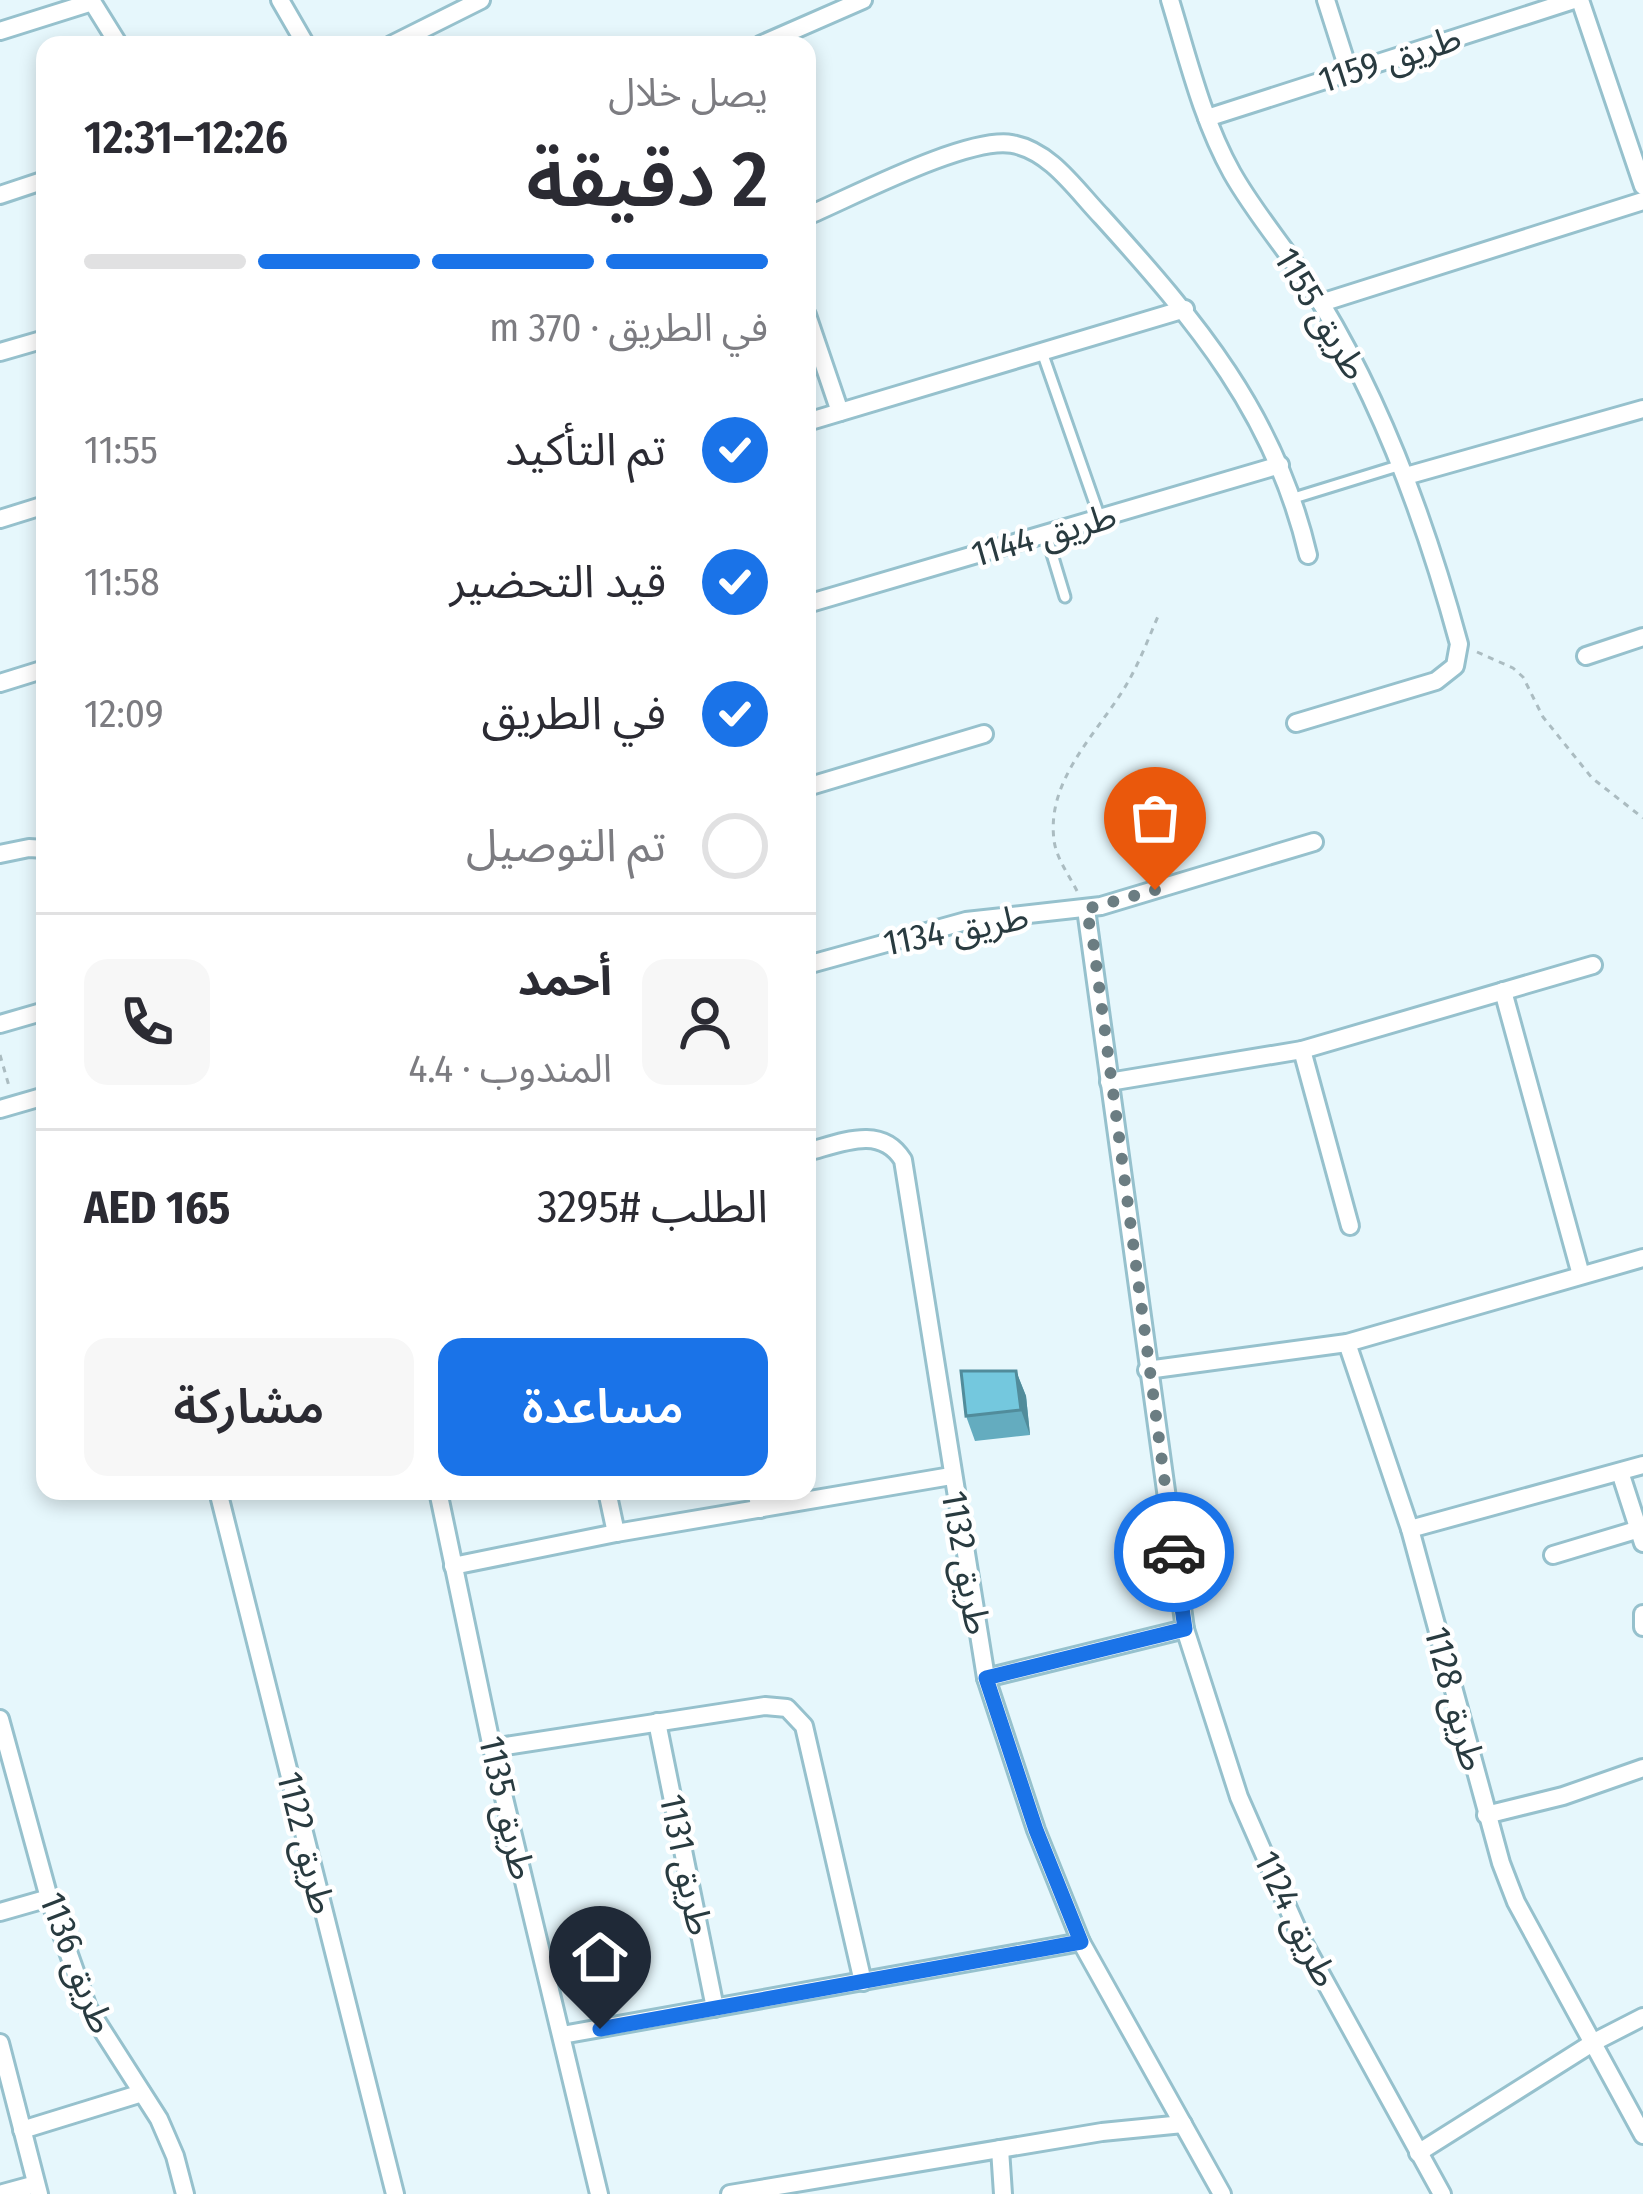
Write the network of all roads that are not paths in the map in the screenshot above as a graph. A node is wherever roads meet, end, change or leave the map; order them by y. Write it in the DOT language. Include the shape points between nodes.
graph roads {
  1 [pos="280,0"];
  2 [pos="481,0"];
  3 [pos="863,0"];
  4 [pos="1170,0"];
  5 [pos="1326,0"];
  6 [pos="91,1"];
  7 [pos="1568,1"];
  8 [pos="0,31"];
  9 [pos="112,36"];
  10 [pos="301,36"];
  11 [pos="409,36"];
  12 [pos="781,36"];
  13 [pos="1349,72"];
  14 [pos="1207,118"];
  15 [pos="36,183"];
  16 [pos="1643,186"];
  17 [pos="0,195"];
  18 [pos="1643,201"];
  19 [pos="816,212"];
  20 [pos="1321,303"];
  21 [pos="1185,309"];
  22 [pos="816,341"];
  23 [pos="36,342"];
  24 [pos="0,352"];
  25 [pos="1042,352"];
  26 [pos="1643,409"];
  27 [pos="841,412"];
  28 [pos="816,419"];
  29 [pos="1280,465"];
  30 [pos="1403,471"];
  31 [pos="1294,498"];
  32 [pos="36,508"];
  33 [pos="1100,518"];
  34 [pos="0,519"];
  35 [pos="1046,534"];
  36 [pos="1308,555"];
  37 [pos="1065,597"];
  38 [pos="816,601"];
  39 [pos="1643,637"];
  40 [pos="1586,656"];
  41 [pos="36,672"];
  42 [pos="0,682"];
  43 [pos="1297,723"];
  44 [pos="984,734"];
  45 [pos="816,784"];
  46 [pos="1314,842"];
  47 [pos="36,848"];
  48 [pos="0,854"];
  49 [pos="1086,909"];
  50 [pos="816,963"];
  51 [pos="1592,965"];
  52 [pos="1503,992"];
  53 [pos="36,1014"];
  54 [pos="0,1024"];
  55 [pos="1302,1050"];
  56 [pos="1109,1082"];
  57 [pos="816,1150"];
  58 [pos="1350,1226"];
  59 [pos="1643,1258"];
  60 [pos="1581,1275"];
  61 [pos="1347,1343"];
  62 [pos="1147,1370"];
  63 [pos="1643,1465"];
  64 [pos="1620,1472"];
  65 [pos="952,1476"];
  66 [pos="816,1493"];
  67 [pos="220,1500"];
  68 [pos="441,1500"];
  69 [pos="609,1500"];
  70 [pos="758,1500"];
  71 [pos="1409,1529"];
  72 [pos="616,1533"];
  73 [pos="1642,1534"];
  74 [pos="1552,1555"];
  75 [pos="453,1566"];
  76 [pos="1643,1614"];
  77 [pos="1643,1627"];
  78 [pos="1185,1629"];
  79 [pos="986,1678"];
  80 [pos="0,1718"];
  81 [pos="657,1722"];
  82 [pos="492,1748"];
  83 [pos="1643,1768"];
  84 [pos="1486,1815"];
  85 [pos="49,1898"];
  86 [pos="0,1912"];
  87 [pos="1081,1942"];
  88 [pos="863,1982"];
  89 [pos="716,2008"];
  90 [pos="1643,2017"];
  91 [pos="562,2036"];
  92 [pos="1594,2042"];
  93 [pos="0,2043"];
  94 [pos="142,2093"];
  95 [pos="1183,2124"];
  96 [pos="22,2130"];
  97 [pos="1643,2135"];
  98 [pos="1000,2149"];
  99 [pos="1418,2153"];
  100 [pos="844,2185"];
  101 [pos="38,2189"];
  102 [pos="2,2191"];
  103 [pos="185,2194"];
  104 [pos="395,2194"];
  105 [pos="599,2194"];
  106 [pos="730,2194"];
  107 [pos="1004,2194"];
  108 [pos="1222,2194"];
  109 [pos="1442,2194"];
  1 -- 10 [label="street"];
  2 -- 11 [label="street"];
  3 -- 12 [label="street"];
  4 -- 14 [label="street, طريق 1155"];
  5 -- 13 [label="street"];
  6 -- 8 [label="street"];
  6 -- 9 [label="street"];
  7 -- 13 [label="street, طريق 1159"];
  7 -- 16 [label="street"];
  13 -- 14 [label="street, طريق 1159"];
  14 -- 20 [label="street, طريق 1155" via="1234,177"];
  15 -- 17 [label="street"];
  18 -- 20 [label="street"];
  19 -- 21 [label="street" via="973,146 1010,143 1058,170"];
  20 -- 30 [label="street, طريق 1155"];
  21 -- 25 [label="street"];
  21 -- 29 [label="street"];
  22 -- 27 [label="street"];
  23 -- 24 [label="street"];
  25 -- 27 [label="street"];
  25 -- 33 [label="lane"];
  26 -- 30 [label="street"];
  27 -- 28 [label="street"];
  29 -- 31 [label="street"];
  29 -- 33 [label="street, طريق 1144"];
  30 -- 31 [label="lane"];
  30 -- 43 [label="street, طريق 1155" via="1458,639 1455,666 1436,680"];
  31 -- 36 [label="street"];
  32 -- 34 [label="street"];
  33 -- 35 [label="street, طريق 1144"];
  35 -- 37 [label="lane"];
  35 -- 38 [label="street, طريق 1144"];
  39 -- 40 [label="street"];
  41 -- 42 [label="street"];
  44 -- 45 [label="street"];
  46 -- 49 [label="street, طريق 1134"];
  47 -- 48 [label="street"];
  49 -- 50 [label="street, طريق 1134" via="966,921"];
  49 -- 56 [label="street, طريق 1124"];
  51 -- 52 [label="street"];
  52 -- 55 [label="street"];
  52 -- 60 [label="street"];
  53 -- 54 [label="street"];
  55 -- 56 [label="street"];
  55 -- 58 [label="street"];
  56 -- 62 [label="street, طريق 1124"];
  57 -- 65 [label="street, طريق 1132" via="883,1140 903,1160"];
  59 -- 60 [label="street"];
  60 -- 61 [label="street"];
  61 -- 62 [label="street"];
  61 -- 71 [label="street, طريق 1128"];
  62 -- 78 [label="street, طريق 1124"];
  63 -- 64 [label="street"];
  64 -- 71 [label="street"];
  64 -- 73 [label="street"];
  65 -- 66 [label="street"];
  65 -- 79 [label="street, طريق 1132"];
  67 -- 104 [label="street, طريق 1122"];
  68 -- 75 [label="street, طريق 1135"];
  69 -- 72 [label="street"];
  70 -- 72 [label="street"];
  71 -- 84 [label="street, طريق 1128"];
  72 -- 75 [label="street"];
  73 -- 74 [label="street"];
  75 -- 82 [label="street, طريق 1135"];
  76 -- 77 [label="street"];
  78 -- 79 [label="street"];
  78 -- 99 [label="street, طريق 1124" via="1239,1797 1292,1918"];
  79 -- 87 [label="street, طريق 1132"];
  80 -- 85 [label="street, طريق 1136"];
  81 -- 82 [label="street"];
  81 -- 88 [label="street" via="765,1706 788,1708 804,1726"];
  81 -- 89 [label="street, طريق 1131"];
  82 -- 91 [label="street, طريق 1135"];
  83 -- 84 [label="street"];
  84 -- 92 [label="street, طريق 1128" via="1516,1902"];
  85 -- 86 [label="street"];
  85 -- 94 [label="street, طريق 1136" via="88,2008"];
  87 -- 88 [label="street"];
  87 -- 95 [label="street, طريق 1132"];
  88 -- 89 [label="street"];
  89 -- 91 [label="street"];
  90 -- 92 [label="street"];
  91 -- 105 [label="street, طريق 1135"];
  92 -- 97 [label="street, طريق 1128"];
  92 -- 99 [label="street"];
  93 -- 96 [label="street"];
  94 -- 96 [label="street"];
  94 -- 103 [label="street, طريق 1136" via="176,2156"];
  95 -- 98 [label="street"];
  95 -- 108 [label="street"];
  96 -- 101 [label="street"];
  98 -- 100 [label="street"];
  98 -- 107 [label="street"];
  99 -- 109 [label="street, طريق 1124"];
  100 -- 106 [label="street"];
  101 -- 102 [label="street"];
}
